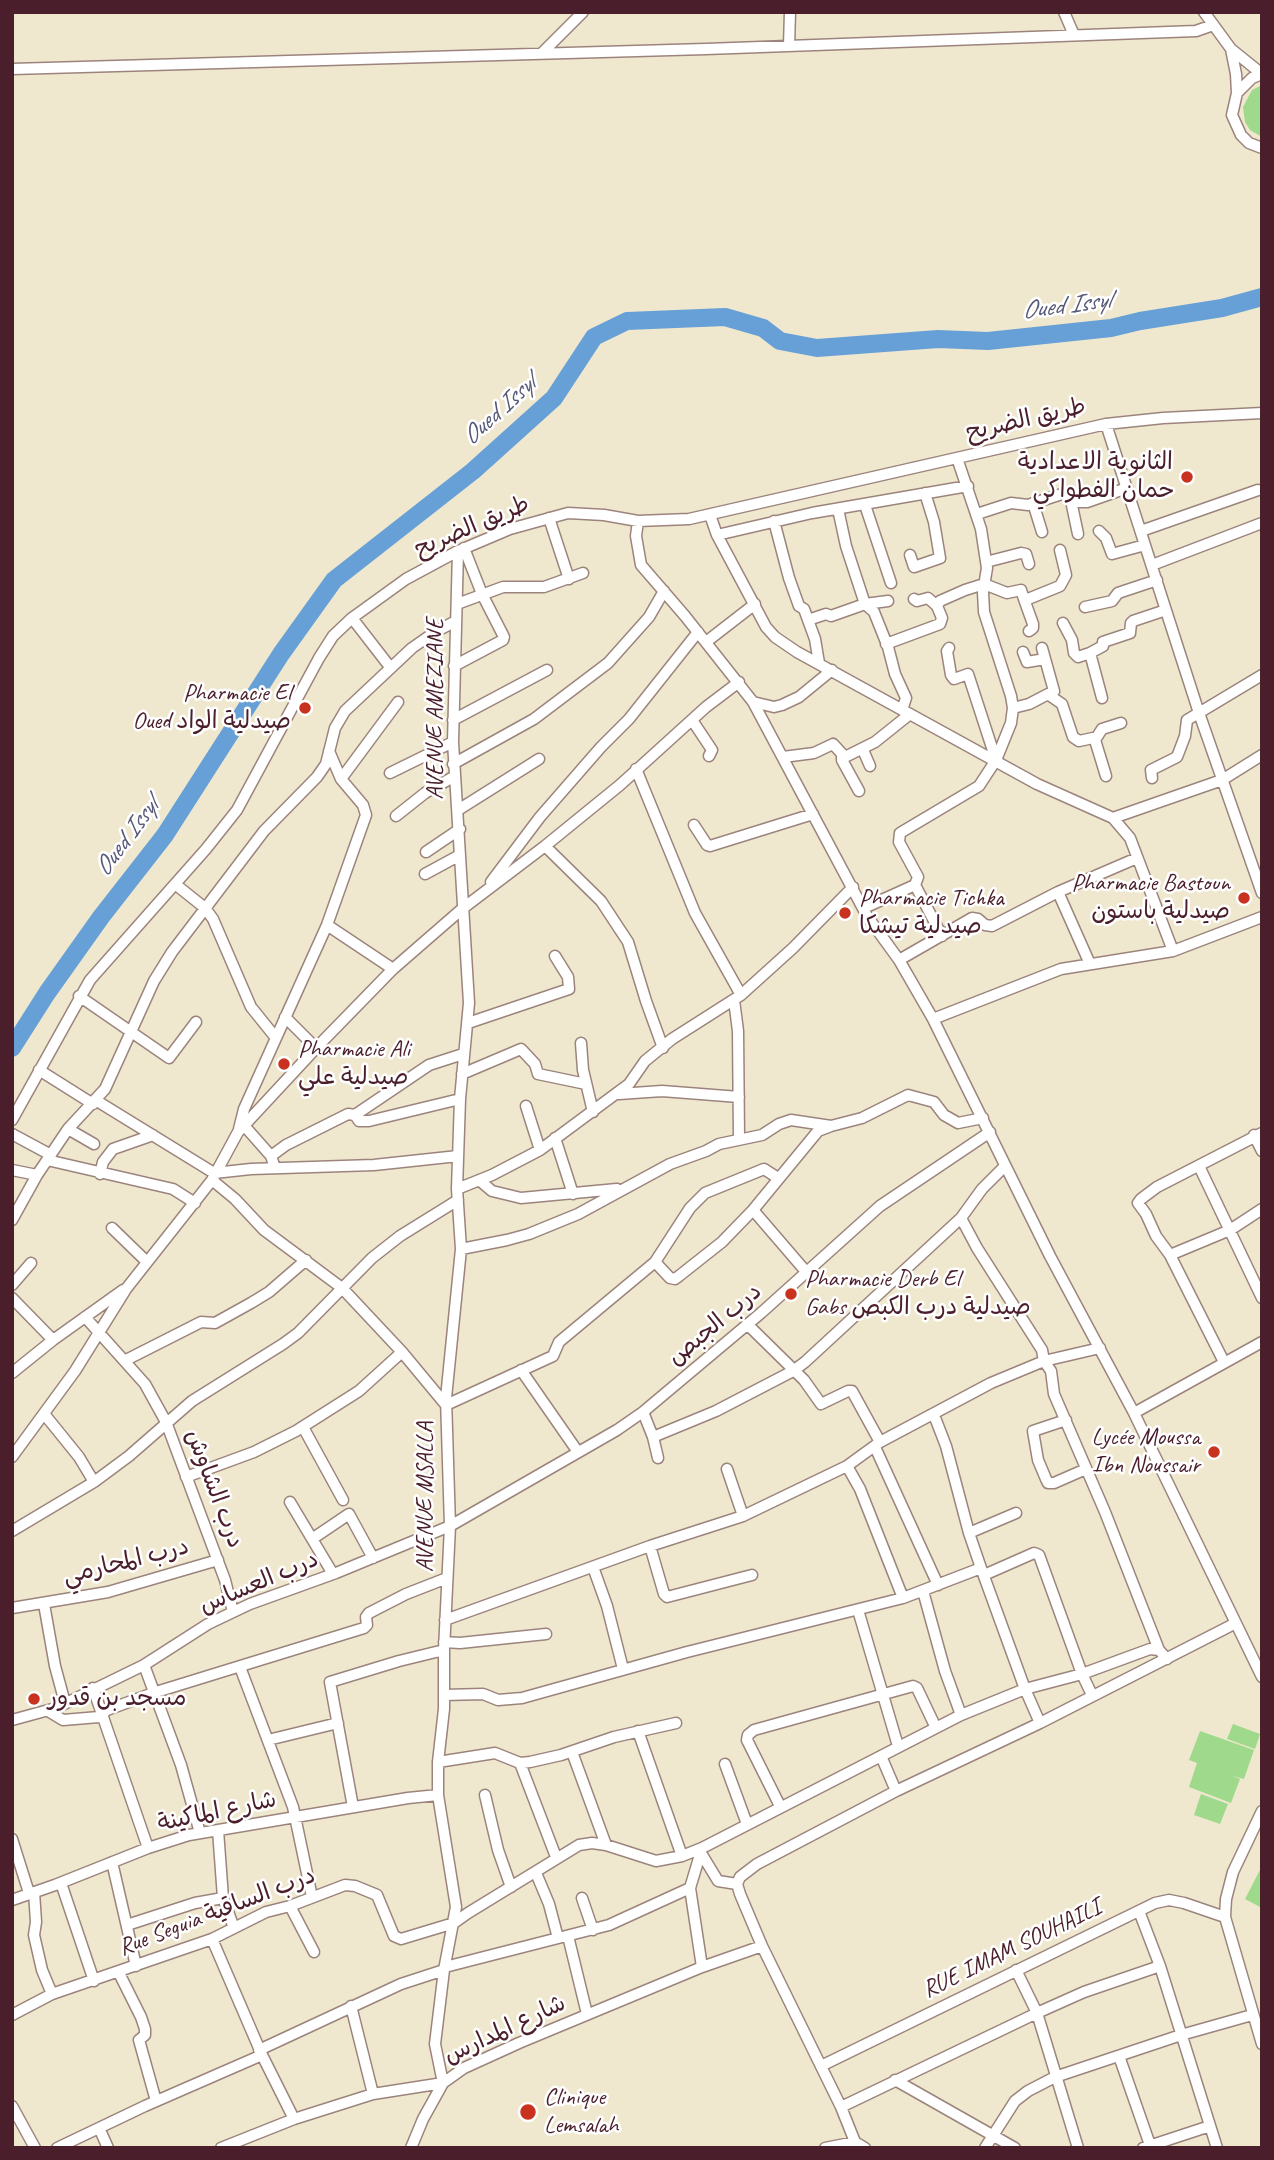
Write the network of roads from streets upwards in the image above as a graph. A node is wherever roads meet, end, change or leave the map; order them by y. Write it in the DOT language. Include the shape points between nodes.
graph roads {
  1 [pos="583,12"];
  2 [pos="790,12"];
  3 [pos="1064,12"];
  4 [pos="1204,12"];
  5 [pos="1213,25"];
  6 [pos="1074,35"];
  7 [pos="789,46"];
  8 [pos="1231,49"];
  9 [pos="542,54"];
  10 [pos="12,69"];
  11 [pos="1262,74"];
  12 [pos="1237,93"];
  13 [pos="1262,148"];
  14 [pos="1262,414"];
  15 [pos="1106,424"];
  16 [pos="957,457"];
  17 [pos="968,486"];
  18 [pos="1127,488"];
  19 [pos="1258,490"];
  20 [pos="925,493"];
  21 [pos="1070,496"];
  22 [pos="1033,503"];
  23 [pos="865,505"];
  24 [pos="838,509"];
  25 [pos="977,514"];
  26 [pos="710,515"];
  27 [pos="549,518"];
  28 [pos="774,521"];
  29 [pos="638,522"];
  30 [pos="1262,523"];
  31 [pos="1099,531"];
  32 [pos="1141,531"];
  33 [pos="1042,532"];
  34 [pos="1078,534"];
  35 [pos="717,536"];
  36 [pos="1145,545"];
  37 [pos="461,549"];
  38 [pos="1060,550"];
  39 [pos="910,555"];
  40 [pos="986,562"];
  41 [pos="1029,564"];
  42 [pos="1152,565"];
  43 [pos="583,573"];
  44 [pos="569,579"];
  45 [pos="1157,580"];
  46 [pos="891,583"];
  47 [pos="984,584"];
  48 [pos="664,591"];
  49 [pos="482,594"];
  50 [pos="914,599"];
  51 [pos="1024,599"];
  52 [pos="888,601"];
  53 [pos="457,604"];
  54 [pos="755,604"];
  55 [pos="866,604"];
  56 [pos="937,606"];
  57 [pos="1085,607"];
  58 [pos="1166,610"];
  59 [pos="352,618"];
  60 [pos="808,620"];
  61 [pos="456,621"];
  62 [pos="1063,623"];
  63 [pos="1029,631"];
  64 [pos="698,632"];
  65 [pos="706,642"];
  66 [pos="886,644"];
  67 [pos="949,648"];
  68 [pos="1023,652"];
  69 [pos="1090,653"];
  70 [pos="819,663"];
  71 [pos="454,666"];
  72 [pos="390,667"];
  73 [pos="547,670"];
  74 [pos="832,670"];
  75 [pos="1262,675"];
  76 [pos="739,682"];
  77 [pos="1049,695"];
  78 [pos="1102,698"];
  79 [pos="398,702"];
  80 [pos="753,702"];
  81 [pos="1013,708"];
  82 [pos="906,712"];
  83 [pos="1199,713"];
  84 [pos="453,720"];
  85 [pos="692,720"];
  86 [pos="1121,723"];
  87 [pos="1095,740"];
  88 [pos="453,742"];
  89 [pos="863,750"];
  90 [pos="329,751"];
  91 [pos="1262,755"];
  92 [pos="709,756"];
  93 [pos="842,756"];
  94 [pos="783,757"];
  95 [pos="539,758"];
  96 [pos="996,760"];
  97 [pos="453,764"];
  98 [pos="870,766"];
  99 [pos="636,769"];
  100 [pos="390,773"];
  101 [pos="455,776"];
  102 [pos="1106,776"];
  103 [pos="1152,778"];
  104 [pos="341,779"];
  105 [pos="1222,780"];
  106 [pos="859,791"];
  107 [pos="458,810"];
  108 [pos="813,814"];
  109 [pos="396,816"];
  110 [pos="1113,818"];
  111 [pos="694,825"];
  112 [pos="460,829"];
  113 [pos="545,846"];
  114 [pos="426,852"];
  115 [pos="460,855"];
  116 [pos="1137,858"];
  117 [pos="1258,873"];
  118 [pos="425,874"];
  119 [pos="175,884"];
  120 [pos="915,886"];
  121 [pos="853,887"];
  122 [pos="486,890"];
  123 [pos="1058,892"];
  124 [pos="1262,893"];
  125 [pos="205,908"];
  126 [pos="864,908"];
  127 [pos="462,909"];
  128 [pos="1262,917"];
  129 [pos="327,925"];
  130 [pos="942,936"];
  131 [pos="1172,951"];
  132 [pos="555,956"];
  133 [pos="899,960"];
  134 [pos="1090,964"];
  135 [pos="393,969"];
  136 [pos="79,996"];
  137 [pos="737,997"];
  138 [pos="285,1017"];
  139 [pos="933,1018"];
  140 [pos="195,1022"];
  141 [pos="468,1023"];
  142 [pos="132,1032"];
  143 [pos="276,1038"];
  144 [pos="581,1043"];
  145 [pos="316,1048"];
  146 [pos="663,1048"];
  147 [pos="463,1054"];
  148 [pos="39,1070"];
  149 [pos="462,1074"];
  150 [pos="586,1084"];
  151 [pos="616,1094"];
  152 [pos="739,1097"];
  153 [pos="460,1099"];
  154 [pos="95,1102"];
  155 [pos="526,1106"];
  156 [pos="593,1112"];
  157 [pos="355,1115"];
  158 [pos="983,1118"];
  159 [pos="12,1120"];
  160 [pos="831,1126"];
  161 [pos="241,1127"];
  162 [pos="68,1129"];
  163 [pos="990,1132"];
  164 [pos="12,1134"];
  165 [pos="1258,1134"];
  166 [pos="153,1135"];
  167 [pos="555,1138"];
  168 [pos="739,1138"];
  169 [pos="94,1144"];
  170 [pos="540,1150"];
  171 [pos="1262,1152"];
  172 [pos="271,1156"];
  173 [pos="458,1156"];
  174 [pos="49,1158"];
  175 [pos="1004,1166"];
  176 [pos="1199,1166"];
  177 [pos="275,1168"];
  178 [pos="12,1170"];
  179 [pos="100,1174"];
  180 [pos="37,1175"];
  181 [pos="213,1176"];
  182 [pos="778,1178"];
  183 [pos="479,1180"];
  184 [pos="625,1188"];
  185 [pos="458,1194"];
  186 [pos="573,1194"];
  187 [pos="195,1203"];
  188 [pos="1262,1209"];
  189 [pos="752,1210"];
  190 [pos="961,1218"];
  191 [pos="12,1220"];
  192 [pos="112,1228"];
  193 [pos="1230,1230"];
  194 [pos="461,1249"];
  195 [pos="1170,1255"];
  196 [pos="306,1260"];
  197 [pos="147,1262"];
  198 [pos="655,1262"];
  199 [pos="31,1263"];
  200 [pos="808,1274"];
  201 [pos="12,1285"];
  202 [pos="341,1288"];
  203 [pos="126,1289"];
  204 [pos="12,1298"];
  205 [pos="1262,1298"];
  206 [pos="85,1317"];
  207 [pos="747,1324"];
  208 [pos="101,1332"];
  209 [pos="53,1340"];
  210 [pos="1262,1342"];
  211 [pos="1100,1348"];
  212 [pos="402,1352"];
  213 [pos="126,1360"];
  214 [pos="1044,1361"];
  215 [pos="1224,1362"];
  216 [pos="521,1370"];
  217 [pos="793,1371"];
  218 [pos="12,1373"];
  219 [pos="446,1405"];
  220 [pos="643,1412"];
  221 [pos="1134,1413"];
  222 [pos="45,1415"];
  223 [pos="934,1415"];
  224 [pos="1066,1420"];
  225 [pos="166,1422"];
  226 [pos="303,1427"];
  227 [pos="653,1437"];
  228 [pos="877,1445"];
  229 [pos="578,1452"];
  230 [pos="12,1457"];
  231 [pos="658,1458"];
  232 [pos="847,1466"];
  233 [pos="727,1469"];
  234 [pos="1086,1469"];
  235 [pos="186,1477"];
  236 [pos="94,1482"];
  237 [pos="343,1500"];
  238 [pos="290,1502"];
  239 [pos="1016,1513"];
  240 [pos="743,1516"];
  241 [pos="450,1526"];
  242 [pos="12,1531"];
  243 [pos="969,1533"];
  244 [pos="312,1539"];
  245 [pos="650,1546"];
  246 [pos="373,1558"];
  247 [pos="218,1560"];
  248 [pos="593,1567"];
  249 [pos="982,1571"];
  250 [pos="333,1574"];
  251 [pos="752,1575"];
  252 [pos="447,1578"];
  253 [pos="938,1585"];
  254 [pos="923,1591"];
  255 [pos="903,1598"];
  256 [pos="44,1604"];
  257 [pos="12,1608"];
  258 [pos="858,1610"];
  259 [pos="233,1612"];
  260 [pos="445,1620"];
  261 [pos="1234,1624"];
  262 [pos="546,1634"];
  263 [pos="444,1646"];
  264 [pos="1163,1655"];
  265 [pos="144,1665"];
  266 [pos="240,1667"];
  267 [pos="623,1669"];
  268 [pos="1082,1674"];
  269 [pos="1262,1678"];
  270 [pos="93,1688"];
  271 [pos="1025,1689"];
  272 [pos="156,1692"];
  273 [pos="883,1694"];
  274 [pos="444,1695"];
  275 [pos="1092,1695"];
  276 [pos="65,1703"];
  277 [pos="48,1711"];
  278 [pos="104,1714"];
  279 [pos="961,1715"];
  280 [pos="12,1720"];
  281 [pos="338,1723"];
  282 [pos="676,1723"];
  283 [pos="1040,1723"];
  284 [pos="936,1728"];
  285 [pos="638,1731"];
  286 [pos="268,1740"];
  287 [pos="898,1746"];
  288 [pos="572,1752"];
  289 [pos="881,1756"];
  290 [pos="438,1762"];
  291 [pos="520,1763"];
  292 [pos="725,1764"];
  293 [pos="897,1791"];
  294 [pos="438,1795"];
  295 [pos="485,1795"];
  296 [pos="353,1807"];
  297 [pos="780,1807"];
  298 [pos="1262,1811"];
  299 [pos="295,1818"];
  300 [pos="747,1824"];
  301 [pos="218,1830"];
  302 [pos="200,1833"];
  303 [pos="12,1839"];
  304 [pos="606,1845"];
  305 [pos="148,1848"];
  306 [pos="702,1850"];
  307 [pos="682,1856"];
  308 [pos="556,1857"];
  309 [pos="112,1862"];
  310 [pos="536,1873"];
  311 [pos="61,1883"];
  312 [pos="737,1884"];
  313 [pos="511,1887"];
  314 [pos="690,1888"];
  315 [pos="32,1892"];
  316 [pos="312,1897"];
  317 [pos="223,1898"];
  318 [pos="582,1898"];
  319 [pos="12,1900"];
  320 [pos="289,1906"];
  321 [pos="1139,1911"];
  322 [pos="1225,1917"];
  323 [pos="454,1923"];
  324 [pos="127,1925"];
  325 [pos="234,1928"];
  326 [pos="593,1930"];
  327 [pos="563,1937"];
  328 [pos="212,1939"];
  329 [pos="762,1946"];
  330 [pos="314,1952"];
  331 [pos="136,1966"];
  332 [pos="1160,1966"];
  333 [pos="702,1967"];
  334 [pos="444,1968"];
  335 [pos="1016,1970"];
  336 [pos="119,1973"];
  337 [pos="94,1981"];
  338 [pos="52,1994"];
  339 [pos="351,2006"];
  340 [pos="1037,2013"];
  341 [pos="587,2014"];
  342 [pos="12,2015"];
  343 [pos="1252,2015"];
  344 [pos="1181,2035"];
  345 [pos="1262,2044"];
  346 [pos="261,2052"];
  347 [pos="1119,2056"];
  348 [pos="821,2066"];
  349 [pos="1055,2077"];
  350 [pos="895,2080"];
  351 [pos="443,2083"];
  352 [pos="373,2094"];
  353 [pos="156,2101"];
  354 [pos="12,2106"];
  355 [pos="841,2107"];
  356 [pos="294,2119"];
  357 [pos="1210,2126"];
  358 [pos="101,2127"];
  359 [pos="992,2135"];
  360 [pos="860,2145"];
  361 [pos="1146,2147"];
  362 [pos="35,2148"];
  363 [pos="57,2148"];
  364 [pos="108,2148"];
  365 [pos="221,2148"];
  366 [pos="411,2148"];
  367 [pos="825,2148"];
  368 [pos="985,2148"];
  369 [pos="1015,2148"];
  370 [pos="1078,2148"];
  371 [pos="1217,2148"];
  1 -- 9 [label="street"];
  2 -- 7 [label="street"];
  3 -- 6 [label="street"];
  4 -- 5 [label="street"];
  5 -- 6 [label="street" via="1196,31"];
  5 -- 8 [label="street"];
  6 -- 7 [label="street"];
  7 -- 9 [label="street"];
  8 -- 11 [label="street"];
  8 -- 12 [label="street"];
  9 -- 10 [label="street"];
  11 -- 12 [label="street"];
  12 -- 13 [label="street" via="1235,126 1250,143"];
  14 -- 15 [label="street, طريق الضريح"];
  15 -- 16 [label="street, طريق الضريح"];
  15 -- 18 [label="street"];
  16 -- 17 [label="street"];
  16 -- 26 [label="street, طريق الضريح"];
  17 -- 20 [label="street"];
  17 -- 25 [label="street"];
  18 -- 21 [label="street" via="1082,502"];
  18 -- 32 [label="street"];
  19 -- 32 [label="street"];
  20 -- 23 [label="street"];
  20 -- 39 [label="street" via="940,558 916,573"];
  21 -- 22 [label="street" via="1065,493"];
  21 -- 34 [label="street"];
  22 -- 25 [label="street" via="1011,503"];
  22 -- 33 [label="street"];
  23 -- 24 [label="street"];
  23 -- 46 [label="street"];
  24 -- 28 [label="street"];
  24 -- 55 [label="street"];
  25 -- 40 [label="street"];
  26 -- 29 [label="street, طريق الضريح"];
  26 -- 35 [label="street"];
  27 -- 29 [label="street, طريق الضريح" via="582,512"];
  27 -- 37 [label="street, طريق الضريح"];
  27 -- 44 [label="street"];
  28 -- 35 [label="street"];
  28 -- 60 [label="street" via="789,578"];
  29 -- 48 [label="street" via="639,560"];
  30 -- 42 [label="street"];
  31 -- 36 [label="street" via="1112,554"];
  32 -- 36 [label="street"];
  35 -- 54 [label="street"];
  36 -- 42 [label="street"];
  37 -- 49 [label="street"];
  37 -- 53 [label="street, AVENUE AMEZIANE"];
  37 -- 59 [label="street, طريق الضريح" via="406,579"];
  38 -- 51 [label="street" via="1066,575 1061,584"];
  40 -- 41 [label="street" via="1021,553"];
  40 -- 47 [label="street"];
  42 -- 45 [label="street"];
  43 -- 44 [label="street"];
  44 -- 49 [label="street" via="544,587 511,586"];
  45 -- 57 [label="street" via="1118,593 1112,601"];
  45 -- 58 [label="street"];
  47 -- 51 [label="street" via="1007,593 1021,590"];
  47 -- 56 [label="street"];
  47 -- 81 [label="street" via="984,612"];
  48 -- 64 [label="street"];
  48 -- 97 [label="street" via="649,617 608,663 534,719"];
  49 -- 53 [label="street"];
  49 -- 71 [label="street" via="503,640"];
  50 -- 56 [label="street" via="928,597"];
  51 -- 63 [label="street" via="1033,624"];
  52 -- 55 [label="street"];
  53 -- 61 [label="street, AVENUE AMEZIANE"];
  54 -- 65 [label="street"];
  54 -- 70 [label="street" via="775,637"];
  55 -- 60 [label="street"];
  55 -- 66 [label="street" via="874,612"];
  56 -- 66 [label="street" via="940,624"];
  58 -- 69 [label="street" via="1133,621 1130,633 1103,642"];
  58 -- 83 [label="street"];
  59 -- 72 [label="street"];
  59 -- 119 [label="street, طريق الضريح" via="318,658 237,810"];
  60 -- 70 [label="street"];
  61 -- 71 [label="street, AVENUE AMEZIANE"];
  61 -- 72 [label="street"];
  62 -- 69 [label="street" via="1074,653 1078,657"];
  64 -- 65 [label="street"];
  64 -- 122 [label="street" via="641,706 540,817"];
  65 -- 76 [label="street"];
  66 -- 82 [label="street" via="906,698"];
  67 -- 96 [label="street" via="951,675 968,674"];
  68 -- 77 [label="street" via="1027,662 1044,653 1054,691"];
  69 -- 78 [label="street"];
  70 -- 74 [label="street"];
  71 -- 84 [label="street, AVENUE AMEZIANE"];
  72 -- 90 [label="street" via="345,711"];
  73 -- 84 [label="street"];
  74 -- 80 [label="street" via="782,705"];
  74 -- 82 [label="street"];
  75 -- 83 [label="street"];
  76 -- 80 [label="street"];
  76 -- 85 [label="street"];
  77 -- 81 [label="street"];
  77 -- 87 [label="street" via="1062,704 1073,737"];
  79 -- 104 [label="street"];
  80 -- 94 [label="street"];
  81 -- 96 [label="street"];
  82 -- 89 [label="street"];
  82 -- 96 [label="street"];
  83 -- 103 [label="street" via="1187,720 1177,757 1151,770"];
  83 -- 105 [label="street"];
  84 -- 88 [label="street, AVENUE AMEZIANE"];
  85 -- 92 [label="street" via="712,750"];
  85 -- 99 [label="street"];
  86 -- 87 [label="street" via="1102,729"];
  87 -- 102 [label="street"];
  88 -- 97 [label="street, AVENUE AMEZIANE"];
  88 -- 100 [label="street"];
  89 -- 93 [label="street"];
  89 -- 98 [label="street"];
  90 -- 104 [label="street"];
  90 -- 125 [label="street" via="317,777 264,831"];
  91 -- 105 [label="street"];
  93 -- 94 [label="street" via="833,744 814,753"];
  93 -- 106 [label="street"];
  94 -- 108 [label="street"];
  95 -- 107 [label="street"];
  96 -- 110 [label="street"];
  96 -- 120 [label="street" via="972,791 900,833 899,842 918,877"];
  97 -- 101 [label="street, AVENUE AMEZIANE"];
  99 -- 113 [label="street"];
  99 -- 137 [label="street" via="695,913"];
  101 -- 107 [label="street, AVENUE AMEZIANE"];
  101 -- 109 [label="street"];
  104 -- 129 [label="street" via="366,815"];
  105 -- 110 [label="street"];
  105 -- 117 [label="street"];
  107 -- 112 [label="street, AVENUE AMEZIANE"];
  108 -- 111 [label="street" via="710,846"];
  108 -- 121 [label="street"];
  110 -- 116 [label="street" via="1130,838"];
  112 -- 114 [label="street"];
  112 -- 115 [label="street, AVENUE AMEZIANE"];
  113 -- 122 [label="street"];
  113 -- 146 [label="street" via="601,901 628,942"];
  115 -- 118 [label="street"];
  115 -- 127 [label="street, AVENUE AMEZIANE"];
  116 -- 123 [label="street"];
  116 -- 131 [label="street"];
  117 -- 124 [label="street"];
  119 -- 125 [label="street"];
  119 -- 136 [label="street, طريق الضريح"];
  120 -- 126 [label="street"];
  120 -- 130 [label="street"];
  121 -- 126 [label="street"];
  121 -- 137 [label="street"];
  122 -- 127 [label="street"];
  123 -- 130 [label="street" via="992,926 972,918"];
  123 -- 134 [label="street"];
  125 -- 142 [label="street" via="154,981"];
  125 -- 143 [label="street" via="251,1007"];
  126 -- 133 [label="street"];
  127 -- 135 [label="street"];
  127 -- 141 [label="street, AVENUE MSALLA"];
  128 -- 131 [label="street"];
  129 -- 135 [label="street"];
  129 -- 138 [label="street"];
  130 -- 133 [label="street"];
  131 -- 134 [label="street"];
  132 -- 141 [label="street" via="568,977 569,989"];
  133 -- 139 [label="street"];
  134 -- 139 [label="street" via="1061,969"];
  135 -- 145 [label="street"];
  136 -- 142 [label="street"];
  136 -- 148 [label="street, طريق الضريح"];
  137 -- 146 [label="street"];
  137 -- 152 [label="street"];
  138 -- 143 [label="street"];
  138 -- 145 [label="street"];
  139 -- 158 [label="street"];
  140 -- 142 [label="street" via="169,1058"];
  141 -- 147 [label="street, AVENUE MSALLA"];
  142 -- 154 [label="street"];
  143 -- 161 [label="street" via="244,1109"];
  144 -- 150 [label="street"];
  145 -- 161 [label="street"];
  146 -- 151 [label="street"];
  147 -- 149 [label="street, AVENUE MSALLA"];
  147 -- 157 [label="street" via="429,1066"];
  148 -- 154 [label="street"];
  148 -- 159 [label="street, طريق الضريح"];
  149 -- 150 [label="street" via="521,1049 538,1074"];
  149 -- 153 [label="street, AVENUE MSALLA"];
  150 -- 156 [label="street"];
  151 -- 152 [label="street" via="662,1091"];
  151 -- 156 [label="street"];
  152 -- 168 [label="street"];
  153 -- 157 [label="street" via="369,1121 359,1121"];
  153 -- 173 [label="street, AVENUE MSALLA"];
  154 -- 162 [label="street"];
  154 -- 166 [label="street"];
  155 -- 170 [label="street"];
  156 -- 167 [label="street"];
  157 -- 172 [label="street" via="286,1144"];
  158 -- 160 [label="street" via="958,1123 933,1102 908,1095 862,1118"];
  158 -- 163 [label="street"];
  160 -- 168 [label="street" via="791,1120 762,1135"];
  160 -- 182 [label="street" via="818,1131"];
  161 -- 172 [label="street"];
  161 -- 181 [label="street"];
  162 -- 169 [label="street"];
  162 -- 174 [label="street"];
  163 -- 175 [label="street"];
  163 -- 200 [label="street, درب الجبص" via="880,1206"];
  164 -- 174 [label="street"];
  165 -- 171 [label="street"];
  165 -- 176 [label="street"];
  166 -- 179 [label="street" via="113,1149"];
  166 -- 181 [label="street"];
  167 -- 170 [label="street"];
  167 -- 186 [label="street"];
  168 -- 184 [label="street" via="670,1164"];
  170 -- 183 [label="street"];
  172 -- 177 [label="street"];
  173 -- 177 [label="street" via="374,1166"];
  173 -- 185 [label="street, AVENUE MSALLA"];
  174 -- 179 [label="street"];
  174 -- 180 [label="street"];
  175 -- 190 [label="street"];
  175 -- 211 [label="street"];
  176 -- 193 [label="street"];
  176 -- 195 [label="street" via="1157,1187 1138,1203"];
  177 -- 181 [label="street"];
  178 -- 180 [label="street"];
  179 -- 187 [label="street" via="173,1189"];
  180 -- 191 [label="street"];
  181 -- 187 [label="street"];
  181 -- 196 [label="street" via="264,1230"];
  182 -- 189 [label="street"];
  182 -- 198 [label="street" via="764,1168 705,1193"];
  183 -- 185 [label="street"];
  183 -- 186 [label="street" via="492,1191 521,1198"];
  184 -- 186 [label="street"];
  184 -- 194 [label="street" via="529,1234"];
  185 -- 194 [label="street, AVENUE MSALLA"];
  185 -- 202 [label="street" via="372,1258"];
  187 -- 197 [label="street"];
  188 -- 193 [label="street"];
  189 -- 198 [label="street" via="722,1242 675,1279"];
  189 -- 200 [label="street"];
  190 -- 214 [label="street" via="1042,1350"];
  190 -- 217 [label="street"];
  192 -- 197 [label="street"];
  193 -- 195 [label="street"];
  193 -- 205 [label="street"];
  194 -- 219 [label="street, AVENUE MSALLA"];
  195 -- 215 [label="street"];
  196 -- 202 [label="street"];
  196 -- 213 [label="street" via="277,1286 215,1323 201,1322"];
  197 -- 203 [label="street"];
  198 -- 216 [label="street" via="559,1342 553,1356"];
  199 -- 201 [label="street"];
  200 -- 207 [label="street, درب الجبص"];
  202 -- 212 [label="street"];
  202 -- 225 [label="street" via="290,1338"];
  203 -- 206 [label="street"];
  203 -- 208 [label="street"];
  204 -- 209 [label="street"];
  206 -- 208 [label="street, درب الشاوش"];
  206 -- 209 [label="street"];
  207 -- 217 [label="street"];
  207 -- 220 [label="street, درب الجبص"];
  208 -- 213 [label="street, درب الشاوش"];
  208 -- 222 [label="street"];
  209 -- 218 [label="street"];
  210 -- 215 [label="street"];
  211 -- 214 [label="street"];
  211 -- 221 [label="street"];
  212 -- 219 [label="street"];
  212 -- 226 [label="street" via="359,1391"];
  213 -- 225 [label="street, درب الشاوش"];
  214 -- 223 [label="street" via="991,1383"];
  214 -- 224 [label="street"];
  215 -- 221 [label="street"];
  216 -- 219 [label="street"];
  216 -- 229 [label="street"];
  217 -- 227 [label="street"];
  217 -- 228 [label="street" via="821,1404 852,1391"];
  219 -- 241 [label="street, AVENUE MSALLA"];
  220 -- 227 [label="street"];
  220 -- 229 [label="street, درب الجبص"];
  221 -- 261 [label="street"];
  222 -- 230 [label="street"];
  222 -- 236 [label="street"];
  223 -- 228 [label="street"];
  223 -- 243 [label="street"];
  224 -- 234 [label="street"];
  224 -- 234 [label="street" via="1033,1431 1038,1460 1051,1484"];
  225 -- 235 [label="street, درب الشاوش"];
  225 -- 236 [label="street"];
  226 -- 235 [label="street" via="254,1452"];
  226 -- 237 [label="street"];
  227 -- 231 [label="street"];
  228 -- 232 [label="street"];
  228 -- 253 [label="street"];
  229 -- 241 [label="street, درب الجبص"];
  232 -- 240 [label="street"];
  232 -- 255 [label="street"];
  233 -- 240 [label="street"];
  234 -- 264 [label="street"];
  235 -- 247 [label="street, درب الشاوش"];
  236 -- 242 [label="street"];
  238 -- 244 [label="street"];
  239 -- 243 [label="street"];
  240 -- 245 [label="street"];
  241 -- 246 [label="street, درب العساس"];
  241 -- 252 [label="street, AVENUE MSALLA"];
  243 -- 249 [label="street"];
  244 -- 246 [label="street" via="349,1514"];
  244 -- 250 [label="street"];
  245 -- 248 [label="street"];
  245 -- 251 [label="street" via="665,1597"];
  246 -- 250 [label="street, درب العساس"];
  247 -- 256 [label="street, درب المحارمي" via="134,1585"];
  247 -- 259 [label="street, درب الشاوش"];
  248 -- 260 [label="street"];
  248 -- 267 [label="street"];
  249 -- 253 [label="street"];
  249 -- 268 [label="street" via="1039,1555"];
  249 -- 271 [label="street"];
  250 -- 259 [label="street, درب العساس"];
  252 -- 260 [label="street, AVENUE MSALLA"];
  252 -- 266 [label="street" via="369,1614 364,1628"];
  253 -- 254 [label="street"];
  254 -- 255 [label="street"];
  254 -- 279 [label="street"];
  255 -- 258 [label="street"];
  256 -- 257 [label="street, درب المحارمي"];
  256 -- 276 [label="street, درب المحارمي"];
  258 -- 267 [label="street"];
  258 -- 273 [label="street"];
  259 -- 265 [label="street, درب العساس"];
  260 -- 263 [label="street, AVENUE MSALLA"];
  261 -- 264 [label="street"];
  261 -- 269 [label="street"];
  262 -- 263 [label="street"];
  263 -- 274 [label="street, AVENUE MSALLA"];
  263 -- 281 [label="street" via="332,1680"];
  264 -- 268 [label="street" via="1150,1649"];
  264 -- 275 [label="street"];
  265 -- 270 [label="street, درب العساس"];
  265 -- 272 [label="street"];
  266 -- 272 [label="street"];
  266 -- 286 [label="street"];
  267 -- 274 [label="street" via="512,1700 483,1694"];
  268 -- 271 [label="street"];
  268 -- 275 [label="street"];
  270 -- 276 [label="street, درب العساس"];
  270 -- 278 [label="street"];
  271 -- 279 [label="street"];
  271 -- 283 [label="street"];
  272 -- 278 [label="street"];
  272 -- 302 [label="street"];
  273 -- 284 [label="street" via="915,1686"];
  273 -- 287 [label="street"];
  273 -- 297 [label="street" via="748,1734"];
  274 -- 290 [label="street, AVENUE MSALLA"];
  275 -- 283 [label="street"];
  276 -- 277 [label="street, درب العساس"];
  277 -- 278 [label="street" via="64,1720"];
  277 -- 280 [label="street, درب العساس"];
  278 -- 305 [label="street"];
  279 -- 284 [label="street"];
  281 -- 286 [label="street"];
  281 -- 296 [label="street"];
  282 -- 285 [label="street"];
  283 -- 293 [label="street"];
  284 -- 287 [label="street"];
  285 -- 288 [label="street"];
  285 -- 307 [label="street"];
  286 -- 299 [label="street"];
  287 -- 289 [label="street"];
  288 -- 291 [label="street"];
  288 -- 304 [label="street"];
  289 -- 293 [label="street"];
  289 -- 297 [label="street"];
  290 -- 291 [label="street" via="495,1753"];
  290 -- 294 [label="street, AVENUE MSALLA"];
  291 -- 308 [label="street"];
  292 -- 300 [label="street"];
  293 -- 312 [label="street" via="757,1864"];
  294 -- 296 [label="street, شارع الماكينة"];
  294 -- 323 [label="street, AVENUE MSALLA" via="456,1907"];
  295 -- 313 [label="street"];
  296 -- 299 [label="street, شارع الماكينة"];
  297 -- 300 [label="street"];
  298 -- 322 [label="street" via="1233,1872"];
  299 -- 301 [label="street, شارع الماكينة"];
  299 -- 316 [label="street"];
  300 -- 306 [label="street"];
  301 -- 302 [label="street, شارع الماكينة"];
  301 -- 317 [label="street"];
  302 -- 305 [label="street, شارع الماكينة"];
  303 -- 315 [label="street"];
  304 -- 307 [label="street" via="656,1861"];
  304 -- 308 [label="street" via="579,1845"];
  305 -- 309 [label="street, شارع الماكينة"];
  306 -- 307 [label="street"];
  306 -- 312 [label="street" via="718,1881"];
  306 -- 314 [label="street"];
  308 -- 310 [label="street"];
  309 -- 311 [label="street, شارع الماكينة"];
  309 -- 324 [label="street"];
  310 -- 313 [label="street"];
  310 -- 327 [label="street"];
  311 -- 315 [label="street, شارع الماكينة"];
  311 -- 337 [label="street"];
  312 -- 329 [label="street"];
  313 -- 323 [label="street"];
  314 -- 326 [label="street"];
  314 -- 333 [label="street"];
  315 -- 319 [label="street, شارع الماكينة"];
  315 -- 338 [label="street" via="34,1935"];
  316 -- 320 [label="street, Rue Seguia درب الساقية"];
  316 -- 323 [label="street, Rue Seguia درب الساقية" via="351,1885 373,1892 394,1936 401,1939"];
  317 -- 324 [label="street"];
  317 -- 325 [label="street"];
  318 -- 326 [label="street"];
  320 -- 325 [label="street, Rue Seguia درب الساقية"];
  320 -- 330 [label="street"];
  321 -- 322 [label="street, RUE IMAM SOUHAILI" via="1169,1900"];
  321 -- 332 [label="street"];
  321 -- 335 [label="street, RUE IMAM SOUHAILI"];
  322 -- 343 [label="street"];
  323 -- 334 [label="street, AVENUE MSALLA"];
  324 -- 331 [label="street"];
  325 -- 328 [label="street, Rue Seguia درب الساقية"];
  326 -- 327 [label="street"];
  327 -- 334 [label="street"];
  327 -- 341 [label="street"];
  328 -- 331 [label="street, Rue Seguia درب الساقية"];
  328 -- 346 [label="street"];
  329 -- 333 [label="street, شارع المدارس"];
  329 -- 348 [label="street"];
  331 -- 336 [label="street, Rue Seguia درب الساقية"];
  332 -- 340 [label="street"];
  332 -- 344 [label="street"];
  333 -- 341 [label="street, شارع المدارس"];
  334 -- 339 [label="street"];
  334 -- 351 [label="street, AVENUE MSALLA" via="435,2044"];
  335 -- 340 [label="street"];
  335 -- 348 [label="street, RUE IMAM SOUHAILI"];
  336 -- 337 [label="street, Rue Seguia درب الساقية"];
  336 -- 353 [label="street" via="145,2029 139,2040"];
  337 -- 338 [label="street, Rue Seguia درب الساقية"];
  338 -- 342 [label="street, Rue Seguia درب الساقية"];
  339 -- 346 [label="street"];
  339 -- 352 [label="street"];
  340 -- 349 [label="street"];
  340 -- 350 [label="street"];
  341 -- 351 [label="street, شارع المدارس" via="464,2068"];
  343 -- 344 [label="street"];
  343 -- 345 [label="street"];
  344 -- 347 [label="street"];
  344 -- 357 [label="street"];
  346 -- 353 [label="street"];
  346 -- 356 [label="street"];
  347 -- 349 [label="street"];
  347 -- 361 [label="street"];
  348 -- 355 [label="street"];
  349 -- 359 [label="street" via="1015,2101"];
  349 -- 370 [label="street"];
  350 -- 355 [label="street"];
  350 -- 359 [label="street"];
  351 -- 352 [label="street, شارع المدارس"];
  351 -- 366 [label="street"];
  352 -- 356 [label="street, شارع المدارس"];
  353 -- 358 [label="street"];
  354 -- 362 [label="street"];
  355 -- 360 [label="street"];
  356 -- 365 [label="street, شارع المدارس"];
  357 -- 361 [label="street"];
  357 -- 371 [label="street"];
  358 -- 363 [label="street"];
  358 -- 364 [label="street"];
  359 -- 368 [label="street"];
  359 -- 369 [label="street"];
  360 -- 367 [label="street"];
}
